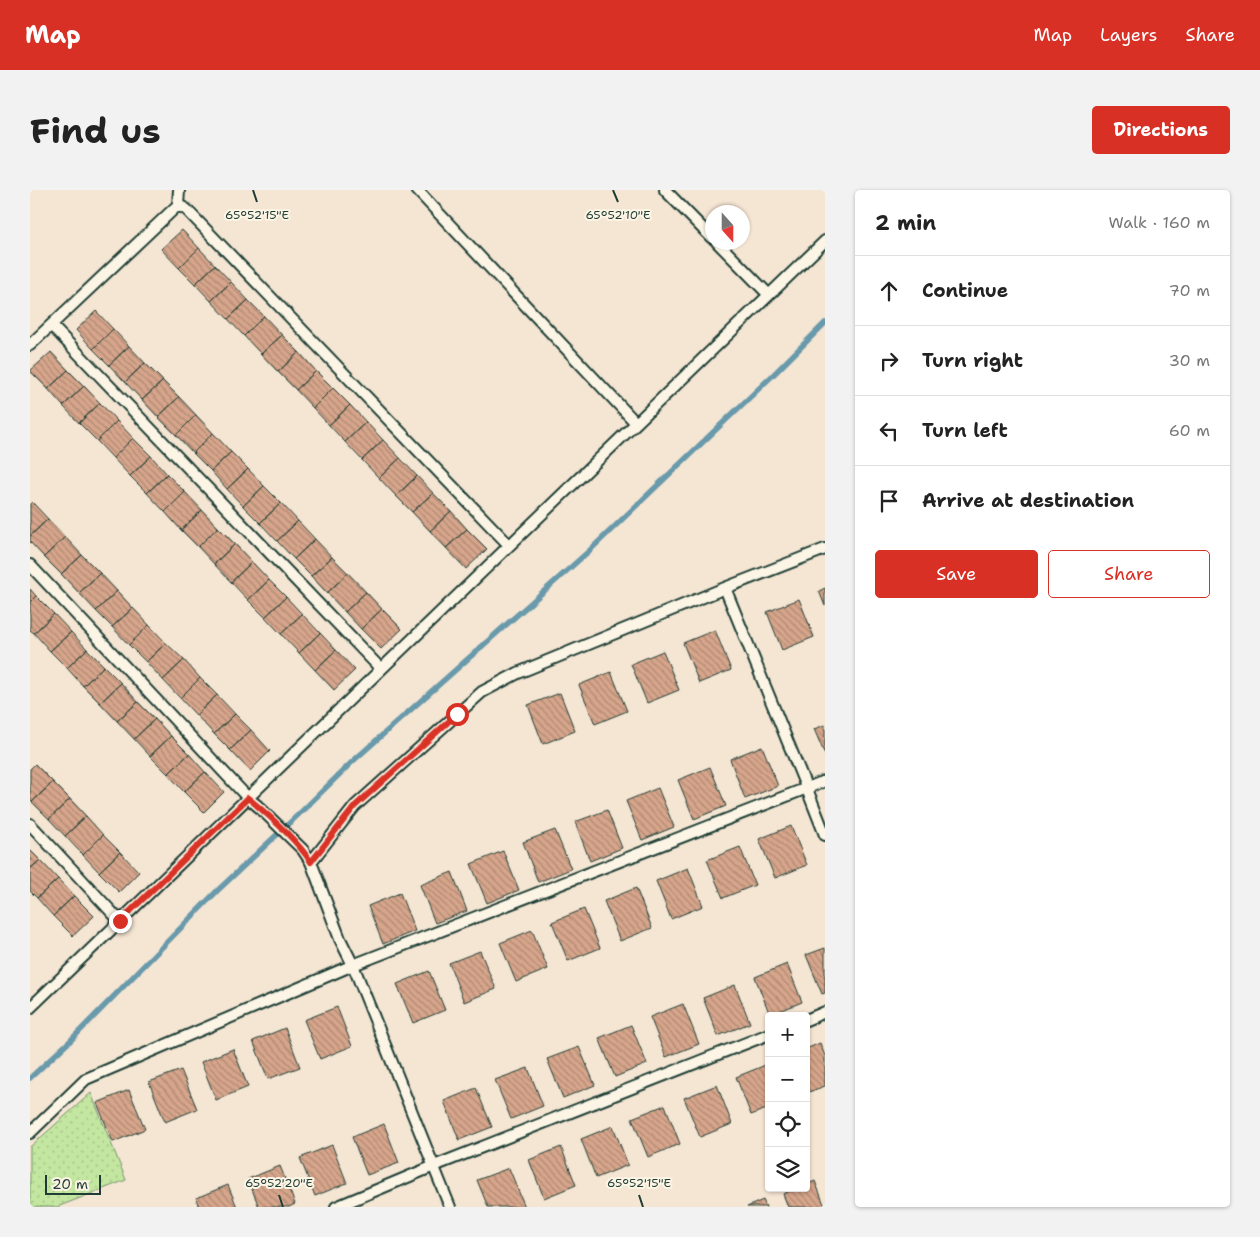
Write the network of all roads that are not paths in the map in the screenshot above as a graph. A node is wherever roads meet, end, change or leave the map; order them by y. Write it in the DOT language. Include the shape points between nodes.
graph roads {
  1 [pos="179,190"];
  2 [pos="417,190"];
  3 [pos="665,190"];
  4 [pos="178,205"];
  5 [pos="705,231"];
  6 [pos="825,241"];
  7 [pos="725,250"];
  8 [pos="769,295"];
  9 [pos="51,325"];
  10 [pos="30,345"];
  11 [pos="636,423"];
  12 [pos="509,545"];
  13 [pos="825,549"];
  14 [pos="30,565"];
  15 [pos="725,588"];
  16 [pos="382,669"];
  17 [pos="825,782"];
  18 [pos="807,788"];
  19 [pos="248,798"];
  20 [pos="30,824"];
  21 [pos="825,835"];
  22 [pos="311,862"];
  23 [pos="120,921"];
  24 [pos="353,965"];
  25 [pos="30,1008"];
  26 [pos="825,1012"];
  27 [pos="810,1018"];
  28 [pos="765,1036"];
  29 [pos="30,1133"];
  30 [pos="434,1166"];
  31 [pos="336,1207"];
  32 [pos="450,1207"];
  1 -- 4 [label="lane"];
  2 -- 11 [label="lane"];
  3 -- 5 [label="lane"];
  4 -- 9 [label="lane"];
  4 -- 12 [label="lane" via="186,209"];
  6 -- 8 [label="lane"];
  7 -- 8 [label="lane"];
  8 -- 11 [label="lane"];
  9 -- 10 [label="lane"];
  9 -- 16 [label="lane"];
  11 -- 12 [label="lane"];
  12 -- 16 [label="lane"];
  13 -- 15 [label="lane"];
  14 -- 19 [label="lane"];
  15 -- 18 [label="lane"];
  15 -- 22 [label="lane" via="518,673 482,692 355,806"];
  16 -- 19 [label="lane"];
  17 -- 18 [label="lane"];
  18 -- 21 [label="lane"];
  18 -- 24 [label="lane"];
  19 -- 22 [label="lane" via="303,850"];
  19 -- 23 [label="lane"];
  20 -- 23 [label="lane"];
  22 -- 24 [label="lane"];
  23 -- 25 [label="lane"];
  24 -- 29 [label="lane" via="86,1079"];
  24 -- 30 [label="lane"];
  26 -- 27 [label="lane"];
  28 -- 30 [label="lane"];
  30 -- 31 [label="lane"];
  30 -- 32 [label="lane"];
}
